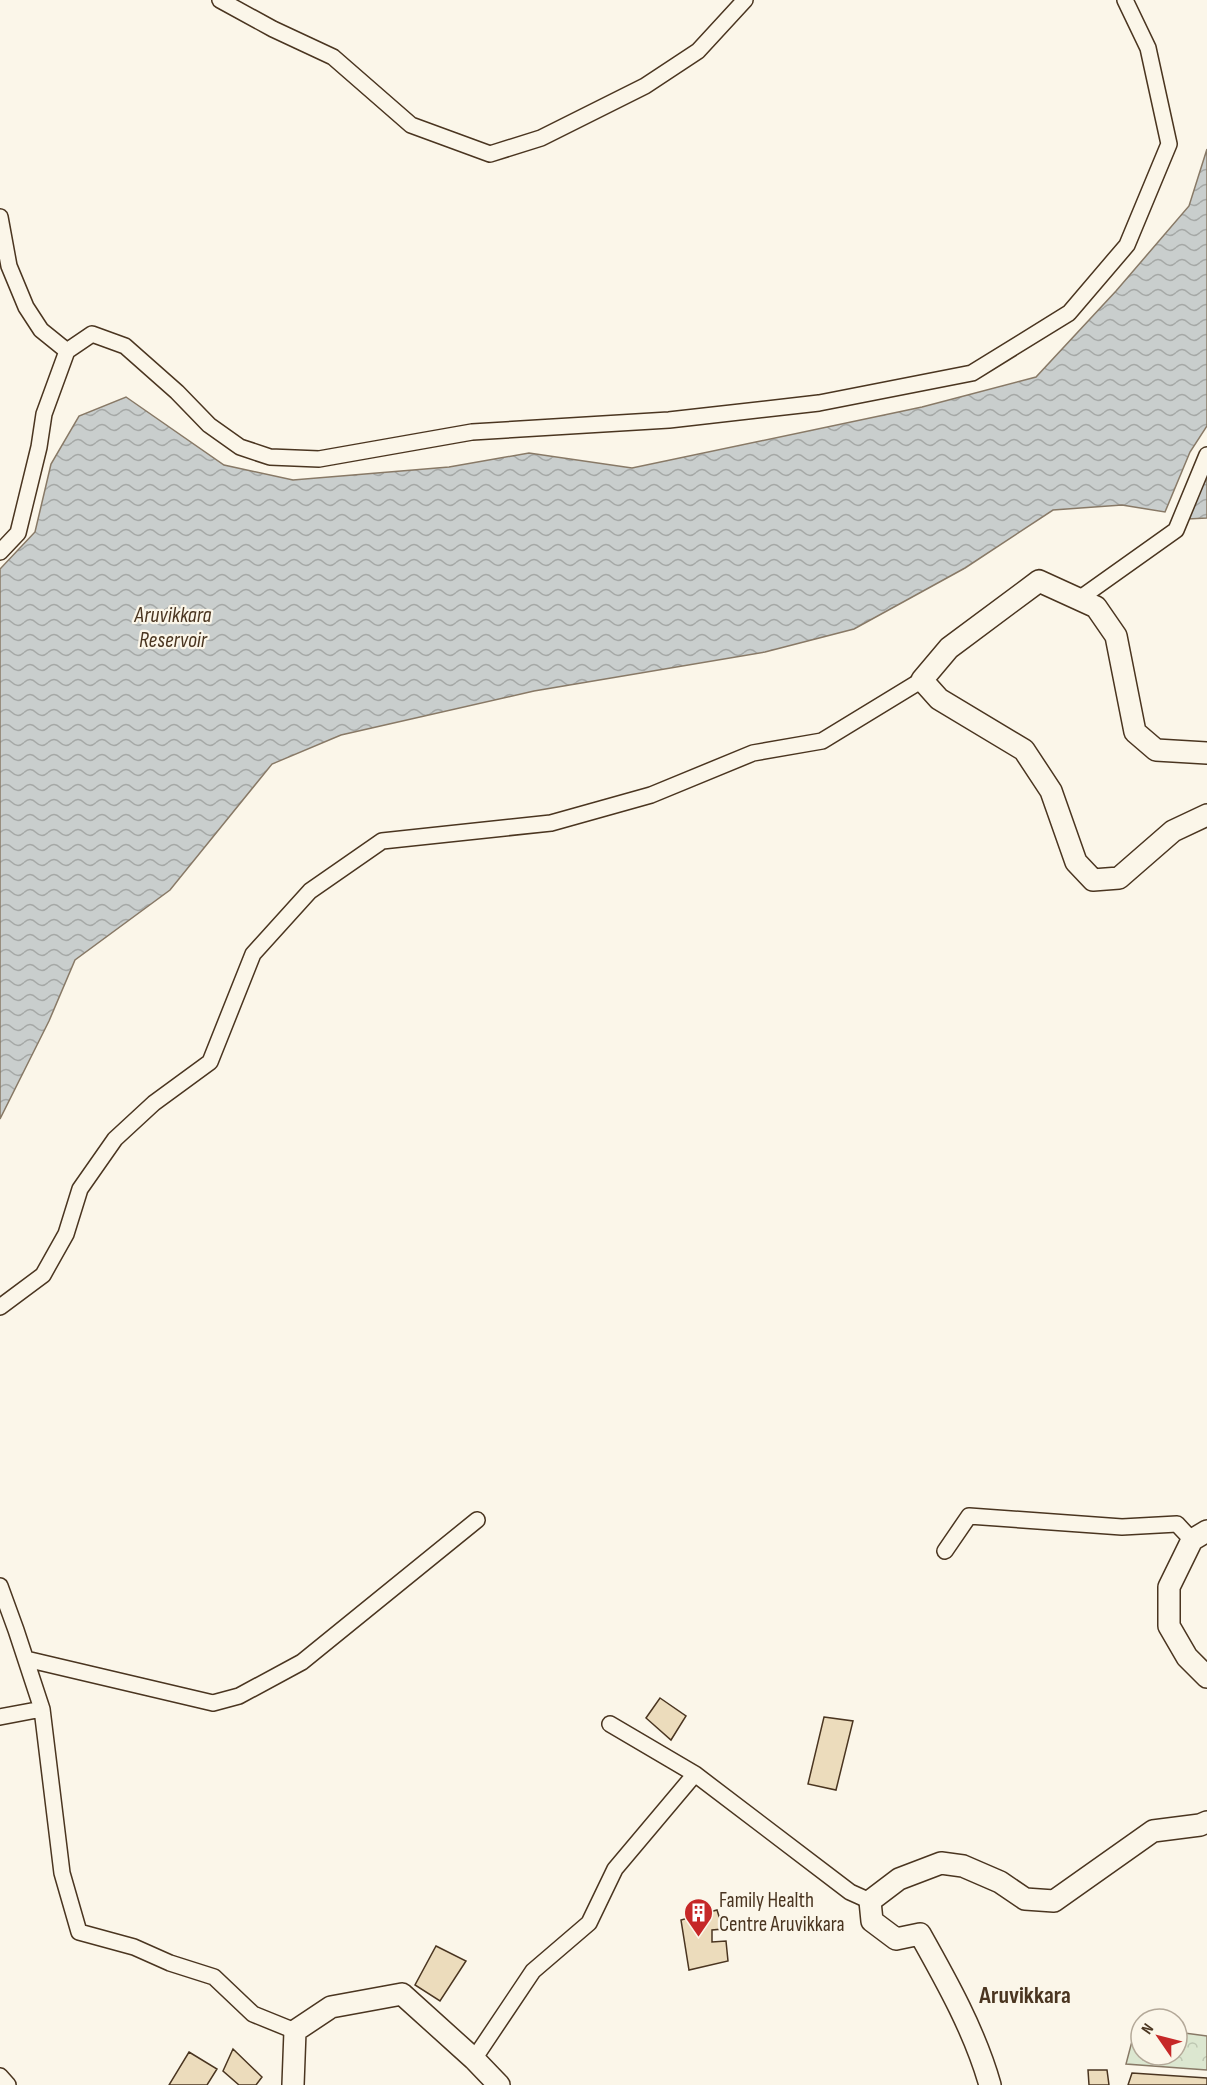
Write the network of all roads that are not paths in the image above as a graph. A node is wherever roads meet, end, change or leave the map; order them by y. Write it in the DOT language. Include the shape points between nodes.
graph roads {
  1 [pos="220,0"];
  2 [pos="745,0"];
  3 [pos="1125,0"];
  4 [pos="0,217"];
  5 [pos="67,351"];
  6 [pos="1207,455"];
  7 [pos="0,552"];
  8 [pos="1079,599"];
  9 [pos="922,680"];
  10 [pos="1207,753"];
  11 [pos="1207,815"];
  12 [pos="0,1307"];
  13 [pos="477,1521"];
  14 [pos="1199,1535"];
  15 [pos="945,1551"];
  16 [pos="0,1586"];
  17 [pos="0,1611"];
  18 [pos="16,1630"];
  19 [pos="26,1659"];
  20 [pos="1207,1677"];
  21 [pos="42,1709"];
  22 [pos="0,1717"];
  23 [pos="610,1724"];
  24 [pos="695,1774"];
  25 [pos="1207,1822"];
  26 [pos="870,1901"];
  27 [pos="295,2031"];
  28 [pos="474,2059"];
  29 [pos="0,2076"];
  30 [pos="8,2085"];
  31 [pos="293,2085"];
  32 [pos="499,2085"];
  33 [pos="990,2085"];
  1 -- 2 [label="street" via="333,57 411,125 490,154 542,138 645,86 698,51"];
  3 -- 5 [label="street" via="1148,48 1169,144 1127,245 1069,313 972,373 819,403 669,420 472,432 319,459 270,457 240,447 209,425 125,346 92,334"];
  4 -- 5 [label="street" via="9,266 26,307 41,330"];
  5 -- 7 [label="street" via="44,414 18,533"];
  6 -- 8 [label="street" via="1176,530"];
  8 -- 9 [label="street" via="1039,581 949,648"];
  8 -- 10 [label="street" via="1096,606 1116,636 1135,732 1156,750"];
  9 -- 11 [label="street" via="939,699 1024,750 1050,791 1076,862 1093,879 1119,878 1173,831"];
  9 -- 12 [label="street" via="822,741 753,753 651,795 551,823 382,841 310,891 253,954 210,1062 154,1103 115,1139 80,1189 66,1234 43,1275"];
  13 -- 19 [label="street" via="302,1662 239,1696 213,1703"];
  14 -- 15 [label="street" via="1177,1524 1122,1527 969,1516"];
  14 -- 20 [label="street" via="1169,1587 1169,1626 1187,1656"];
  16 -- 18 [label="street"];
  17 -- 18 [label="street"];
  18 -- 19 [label="street"];
  19 -- 21 [label="street"];
  21 -- 22 [label="street"];
  21 -- 27 [label="street" via="62,1873 79,1932 134,1947 214,1977 253,2014"];
  23 -- 24 [label="street"];
  24 -- 26 [label="street" via="850,1892"];
  24 -- 28 [label="street" via="615,1869 589,1923 533,1971"];
  25 -- 26 [label="street" via="1154,1831 1054,1901 1025,1899 1000,1882 963,1866 941,1863 899,1879"];
  26 -- 33 [label="street" via="872,1921 896,1939 920,1934 946,1980"];
  27 -- 28 [label="street" via="331,2007 402,1994"];
  27 -- 31 [label="street"];
  28 -- 32 [label="street"];
  29 -- 30 [label="street"];
}
